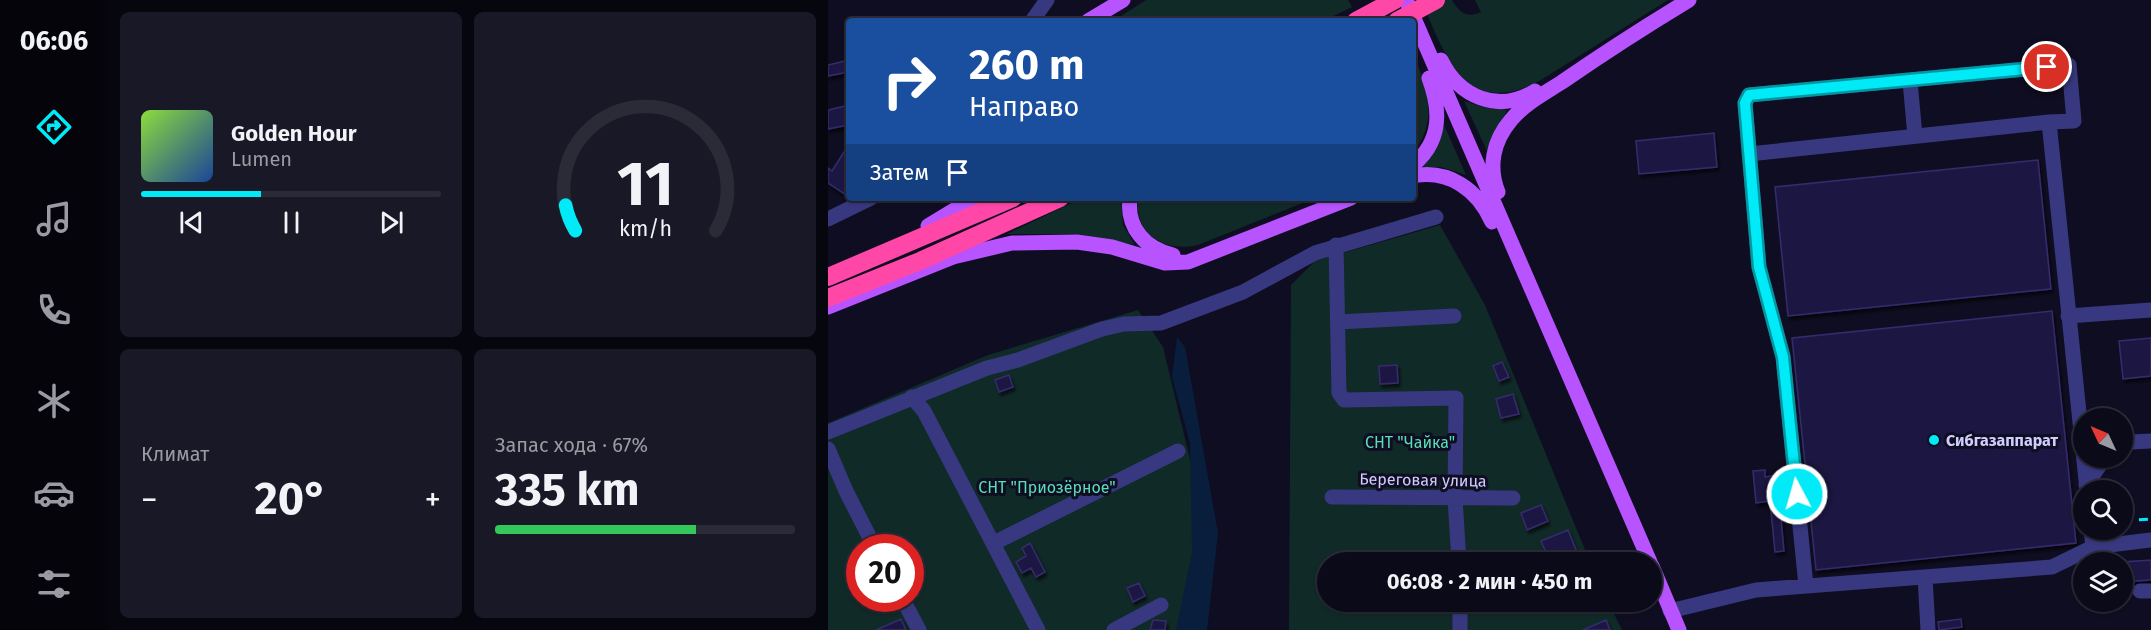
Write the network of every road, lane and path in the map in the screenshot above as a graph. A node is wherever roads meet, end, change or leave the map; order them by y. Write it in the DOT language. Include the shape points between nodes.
graph roads {
  1 [pos="1047,0"];
  2 [pos="1123,0"];
  3 [pos="1132,0"];
  4 [pos="1395,0"];
  5 [pos="1406,0"];
  6 [pos="1436,0"];
  7 [pos="1687,0"];
  8 [pos="1034,18"];
  9 [pos="1093,18"];
  10 [pos="1105,18"];
  11 [pos="1361,18"];
  12 [pos="1403,18"];
  13 [pos="1414,18"];
  14 [pos="1417,25"];
  15 [pos="1601,55"];
  16 [pos="1910,81"];
  17 [pos="2049,122"];
  18 [pos="1915,136"];
  19 [pos="1749,154"];
  20 [pos="1416,161"];
  21 [pos="1416,176"];
  22 [pos="866,201"];
  23 [pos="970,201"];
  24 [pos="1006,201"];
  25 [pos="1053,201"];
  26 [pos="1130,201"];
  27 [pos="1338,201"];
  28 [pos="1342,201"];
  29 [pos="1325,207"];
  30 [pos="1436,217"];
  31 [pos="828,219"];
  32 [pos="1277,226"];
  33 [pos="1336,245"];
  34 [pos="828,268"];
  35 [pos="828,277"];
  36 [pos="831,304"];
  37 [pos="2151,310"];
  38 [pos="1454,316"];
  39 [pos="2068,316"];
  40 [pos="1338,322"];
  41 [pos="912,398"];
  42 [pos="828,432"];
  43 [pos="2151,441"];
  44 [pos="2133,442"];
  45 [pos="828,449"];
  46 [pos="1178,452"];
  47 [pos="2085,480"];
  48 [pos="1616,484"];
  49 [pos="1332,496"];
  50 [pos="1455,498"];
  51 [pos="1513,498"];
  52 [pos="868,534"];
  53 [pos="2092,540"];
  54 [pos="2151,540"];
  55 [pos="994,543"];
  56 [pos="2092,547"];
  57 [pos="1458,552"];
  58 [pos="1644,552"];
  59 [pos="1925,578"];
  60 [pos="1806,586"];
  61 [pos="1662,593"];
  62 [pos="1161,606"];
  63 [pos="1670,611"];
  64 [pos="909,612"];
  65 [pos="1460,612"];
  66 [pos="919,630"];
  67 [pos="1038,630"];
  68 [pos="1114,630"];
  69 [pos="1460,630"];
  70 [pos="1679,630"];
  71 [pos="1928,630"];
  1 -- 8 [label="street"];
  2 -- 9 [label="main road"];
  3 -- 10 [label="main road"];
  4 -- 11 [label="highway"];
  5 -- 13 [label="main road"];
  6 -- 12 [label="highway, bridge"];
  7 -- 15 [label="main road"];
  14 -- 15 [label="main road" via="1458,86 1473,96 1492,101 1522,98"];
  14 -- 20 [label="main road" via="1422,60 1438,113 1433,140"];
  14 -- 48 [label="main road"];
  15 -- 48 [label="main road" via="1518,113 1499,140 1492,168 1496,186 1598,422"];
  16 -- 17 [label="street" via="2069,65 2074,121"];
  16 -- 18 [label="street"];
  16 -- 19 [label="street" via="1749,95 1745,103"];
  17 -- 18 [label="street"];
  17 -- 39 [label="street"];
  18 -- 19 [label="street"];
  19 -- 60 [label="street" via="1759,267 1783,357"];
  21 -- 48 [label="main road" via="1434,175 1457,181 1486,210 1584,434"];
  22 -- 31 [label="street"];
  23 -- 34 [label="main road" via="914,233"];
  24 -- 35 [label="highway"];
  25 -- 36 [label="highway" via="877,279"];
  26 -- 32 [label="main road" via="1132,221 1140,237 1156,250 1173,255 1195,254"];
  27 -- 29 [label="main road"];
  28 -- 29 [label="main road"];
  29 -- 32 [label="main road"];
  30 -- 33 [label="street"];
  32 -- 36 [label="main road" via="1203,258 1174,264 1077,242 996,245 953,257"];
  33 -- 40 [label="street"];
  33 -- 41 [label="street" via="1243,292 1161,323 1102,329"];
  37 -- 39 [label="street"];
  38 -- 40 [label="street"];
  39 -- 47 [label="street"];
  40 -- 50 [label="street" via="1338,393 1344,400 1456,398"];
  41 -- 42 [label="street"];
  41 -- 55 [label="street" via="924,411"];
  43 -- 44 [label="street"];
  45 -- 52 [label="street"];
  46 -- 55 [label="street"];
  48 -- 58 [label="main road"];
  49 -- 50 [label="street, Береговая улица"];
  50 -- 51 [label="street, Береговая улица"];
  50 -- 57 [label="street"];
  53 -- 56 [label="street"];
  54 -- 56 [label="street"];
  55 -- 67 [label="street"];
  56 -- 59 [label="street" via="2052,567"];
  59 -- 60 [label="street"];
  59 -- 71 [label="street"];
  60 -- 63 [label="street" via="1756,590"];
  61 -- 63 [label="main road"];
  62 -- 68 [label="street"];
  63 -- 70 [label="main road"];
  64 -- 66 [label="street"];
  65 -- 69 [label="street"];
}
